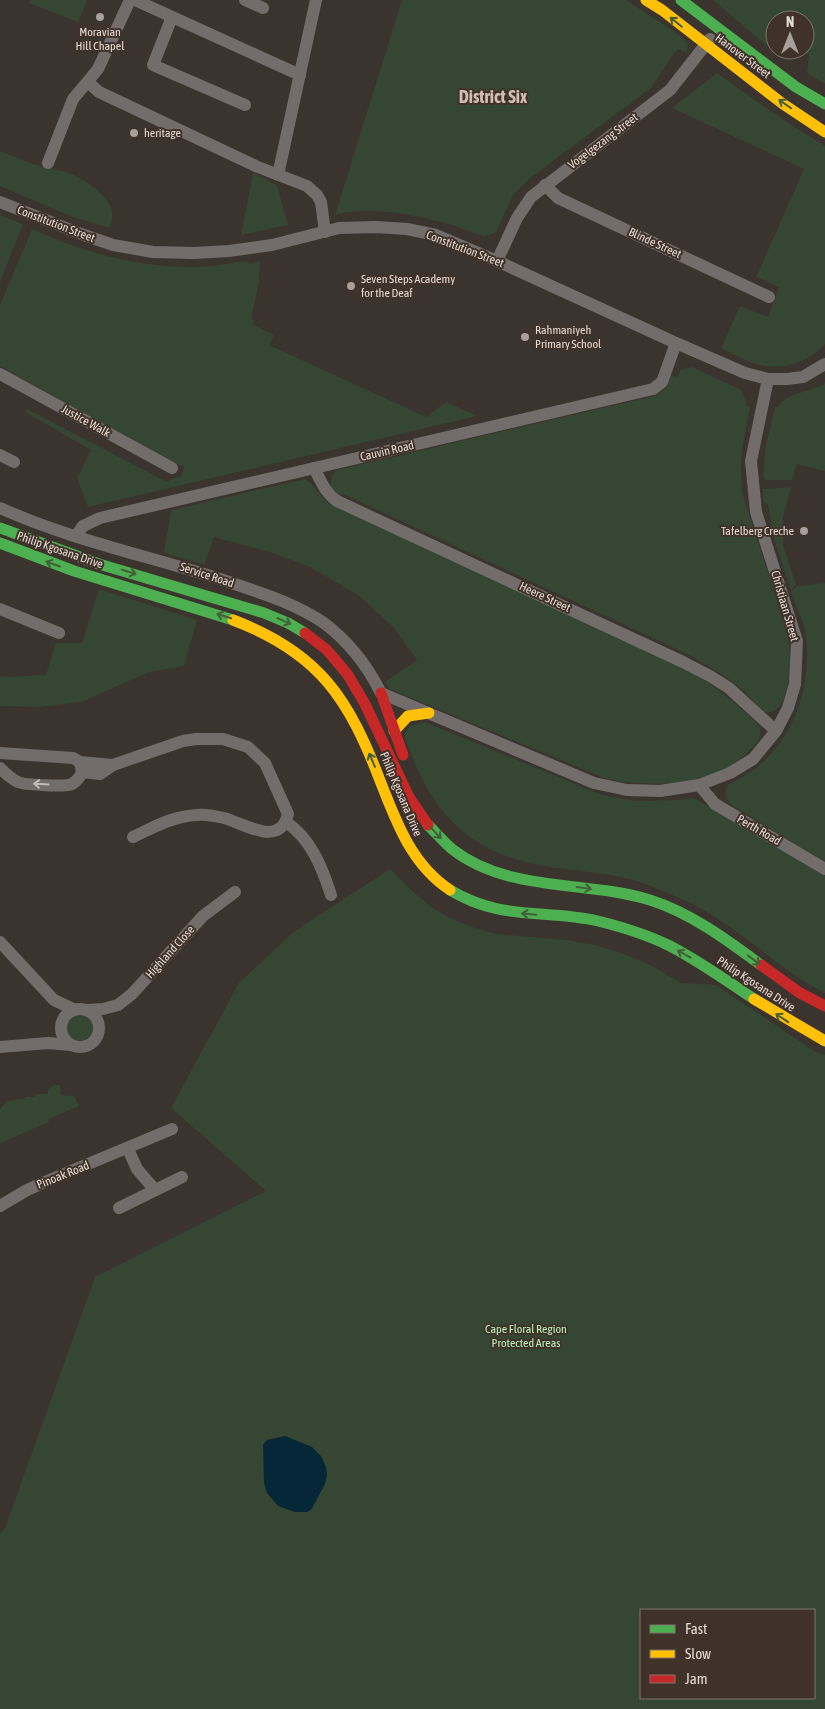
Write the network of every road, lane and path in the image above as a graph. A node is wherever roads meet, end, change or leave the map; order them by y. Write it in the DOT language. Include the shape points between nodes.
graph roads {
  1 [pos="130,0"];
  2 [pos="135,0"];
  3 [pos="245,0"];
  4 [pos="316,0"];
  5 [pos="646,0"];
  6 [pos="681,0"];
  7 [pos="263,8"];
  8 [pos="172,17"];
  9 [pos="719,28"];
  10 [pos="705,45"];
  11 [pos="300,76"];
  12 [pos="88,82"];
  13 [pos="825,104"];
  14 [pos="245,105"];
  15 [pos="825,132"];
  16 [pos="48,163"];
  17 [pos="278,175"];
  18 [pos="545,185"];
  19 [pos="0,202"];
  20 [pos="325,232"];
  21 [pos="498,261"];
  22 [pos="769,297"];
  23 [pos="676,343"];
  24 [pos="825,364"];
  25 [pos="0,374"];
  26 [pos="768,378"];
  27 [pos="0,455"];
  28 [pos="14,462"];
  29 [pos="172,468"];
  30 [pos="314,468"];
  31 [pos="0,508"];
  32 [pos="0,528"];
  33 [pos="76,536"];
  34 [pos="0,543"];
  35 [pos="0,609"];
  36 [pos="60,633"];
  37 [pos="381,693"];
  38 [pos="429,713"];
  39 [pos="394,731"];
  40 [pos="776,731"];
  41 [pos="0,753"];
  42 [pos="407,765"];
  43 [pos="81,767"];
  44 [pos="0,768"];
  45 [pos="699,784"];
  46 [pos="425,799"];
  47 [pos="436,815"];
  48 [pos="286,822"];
  49 [pos="133,837"];
  50 [pos="478,852"];
  51 [pos="825,869"];
  52 [pos="501,874"];
  53 [pos="235,892"];
  54 [pos="331,895"];
  55 [pos="0,943"];
  56 [pos="54,1000"];
  57 [pos="825,1006"];
  58 [pos="73,1009"];
  59 [pos="101,1014"];
  60 [pos="61,1027"];
  61 [pos="825,1041"];
  62 [pos="48,1043"];
  63 [pos="71,1045"];
  64 [pos="0,1047"];
  65 [pos="172,1129"];
  66 [pos="128,1149"];
  67 [pos="182,1177"];
  68 [pos="155,1190"];
  69 [pos="0,1206"];
  70 [pos="119,1208"];
  1 -- 12 [label="street" via="98,69"];
  2 -- 8 [label="street"];
  3 -- 7 [label="street"];
  4 -- 11 [label="street"];
  10 -- 5 [label="main road, Hanover Street, one-way"];
  6 -- 9 [label="main road, Hanover Street"];
  8 -- 11 [label="street"];
  8 -- 14 [label="street" via="153,65"];
  9 -- 10 [label="street, Vogelgezang Street"];
  9 -- 13 [label="main road, Hanover Street" via="796,87"];
  15 -- 10 [label="main road, Hanover Street, one-way"];
  10 -- 18 [label="street, Vogelgezang Street" via="670,90"];
  11 -- 17 [label="street"];
  12 -- 16 [label="street" via="73,99"];
  12 -- 17 [label="street" via="100,92"];
  17 -- 20 [label="street" via="307,186 317,194"];
  18 -- 21 [label="street, Vogelgezang Street" via="525,204"];
  18 -- 22 [label="street, Blinde Street" via="558,198"];
  19 -- 20 [label="street, Constitution Street" via="113,245 153,252 194,254 229,251"];
  20 -- 21 [label="street, Constitution Street" via="339,228 407,229 436,235"];
  21 -- 23 [label="street, Constitution Street"];
  23 -- 26 [label="street, Constitution Street" via="745,372"];
  23 -- 30 [label="street, Cauvin Road" via="662,382 653,389"];
  24 -- 26 [label="street" via="803,377"];
  25 -- 29 [label="street, Justice Walk"];
  26 -- 40 [label="street, Christiaan Street" via="751,462 756,512 797,640 795,684 788,708"];
  27 -- 28 [label="street"];
  30 -- 33 [label="street, Cauvin Road" via="100,518 83,526"];
  30 -- 40 [label="street, Heere Street" via="325,489 337,501 690,666 728,688"];
  31 -- 33 [label="street, Service Road" via="44,527"];
  32 -- 52 [label="main road, Philip Kgosana Drive, one-way" via="39,544 257,611 299,628 318,640 335,656 362,695 407,793 421,816 453,849"];
  33 -- 37 [label="street, Service Road" via="296,606 325,624 345,642"];
  61 -- 34 [label="main road, Philip Kgosana Drive, one-way" via="796,1027 688,956 657,940 591,920 488,909 450,891 430,876 412,854 358,726 332,686 288,646 251,626 64,568"];
  35 -- 36 [label="street"];
  37 -- 38 [label="street, Christiaan Street"];
  37 -- 39 [label="main road"];
  38 -- 39 [label="main road" via="408,716"];
  38 -- 45 [label="street, Christiaan Street" via="594,783 627,790 660,791"];
  39 -- 42 [label="main road"];
  40 -- 45 [label="street, Christiaan Street" via="753,758 730,773"];
  41 -- 43 [label="street" via="65,756 74,758"];
  43 -- 44 [label="street, one-way" via="78,779 71,784 53,785 19,783"];
  43 -- 48 [label="street" via="100,774 113,765 183,741 209,738 236,743 248,747 265,763 288,814"];
  45 -- 51 [label="street, Perth Road" via="715,804"];
  46 -- 47 [label="main road"];
  48 -- 49 [label="street" via="282,828 266,832 212,816 181,816"];
  48 -- 54 [label="street" via="306,840 316,856"];
  50 -- 52 [label="main road"];
  52 -- 57 [label="main road, Philip Kgosana Drive, one-way" via="631,895 666,906 708,928 804,997"];
  53 -- 59 [label="street, Highland Close" via="203,916 132,994"];
  55 -- 56 [label="street"];
  56 -- 58 [label="street"];
  56 -- 60 [label="street"];
  58 -- 59 [label="street"];
  58 -- 60 [label="street" via="66,1014"];
  59 -- 63 [label="street" via="98,1036 93,1042 86,1046"];
  60 -- 62 [label="street"];
  60 -- 63 [label="street" via="64,1040"];
  62 -- 63 [label="street"];
  62 -- 64 [label="street"];
  65 -- 66 [label="street, Pinoak Road"];
  66 -- 68 [label="street" via="136,1169"];
  66 -- 69 [label="street, Pinoak Road" via="26,1190"];
  67 -- 68 [label="street"];
  68 -- 70 [label="street"];
}
